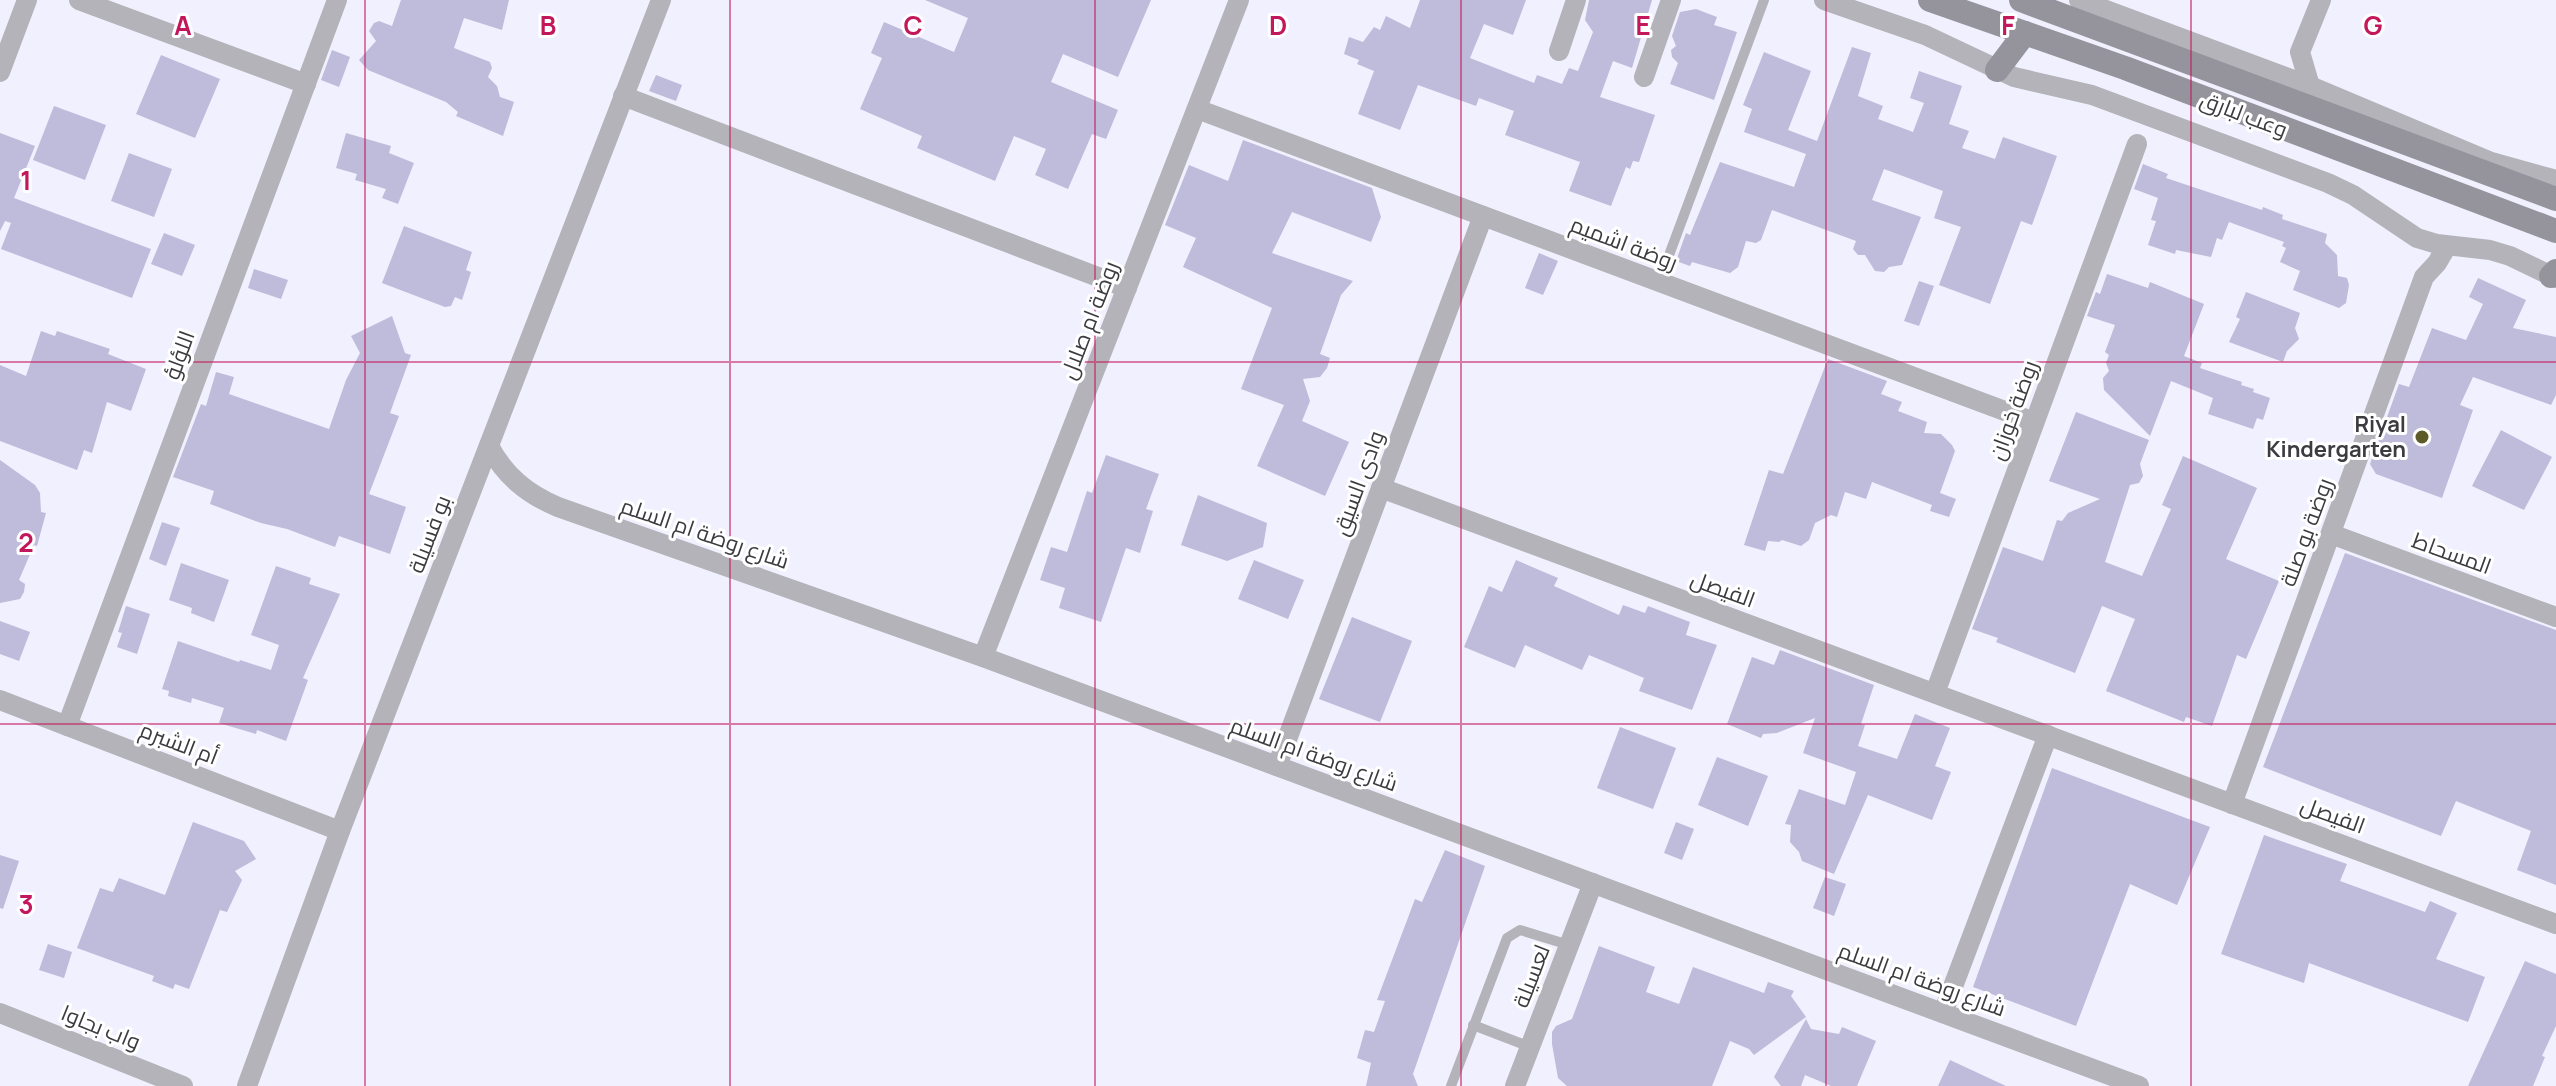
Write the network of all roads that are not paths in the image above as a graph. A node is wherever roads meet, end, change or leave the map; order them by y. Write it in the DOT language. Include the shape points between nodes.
graph roads {
  1 [pos="27,0"];
  2 [pos="79,0"];
  3 [pos="337,0"];
  4 [pos="661,0"];
  5 [pos="1239,0"];
  6 [pos="1576,0"];
  7 [pos="1671,0"];
  8 [pos="1764,0"];
  9 [pos="1824,0"];
  10 [pos="1930,0"];
  11 [pos="2079,0"];
  12 [pos="2321,0"];
  13 [pos="2039,2"];
  14 [pos="2025,33"];
  15 [pos="1559,51"];
  16 [pos="2300,52"];
  17 [pos="2266,68"];
  18 [pos="1997,70"];
  19 [pos="0,72"];
  20 [pos="1644,77"];
  21 [pos="306,84"];
  22 [pos="2310,86"];
  23 [pos="623,96"];
  24 [pos="1197,109"];
  25 [pos="2131,109"];
  26 [pos="2161,120"];
  27 [pos="2137,144"];
  28 [pos="2556,180"];
  29 [pos="2556,199"];
  30 [pos="1483,216"];
  31 [pos="2556,231"];
  32 [pos="2417,238"];
  33 [pos="2447,246"];
  34 [pos="2554,275"];
  35 [pos="2424,277"];
  36 [pos="1659,282"];
  37 [pos="1127,288"];
  38 [pos="2034,422"];
  39 [pos="489,446"];
  40 [pos="1381,488"];
  41 [pos="2331,534"];
  42 [pos="2556,617"];
  43 [pos="983,657"];
  44 [pos="1935,693"];
  45 [pos="0,700"];
  46 [pos="67,726"];
  47 [pos="2048,735"];
  48 [pos="1277,766"];
  49 [pos="2232,804"];
  50 [pos="340,831"];
  51 [pos="1593,883"];
  52 [pos="2556,924"];
  53 [pos="1569,945"];
  54 [pos="0,1013"];
  55 [pos="1943,1013"];
  56 [pos="1473,1025"];
  57 [pos="1530,1047"];
  58 [pos="183,1086"];
  59 [pos="247,1086"];
  60 [pos="1451,1086"];
  61 [pos="1515,1086"];
  62 [pos="2139,1086"];
  1 -- 19 [label="street"];
  2 -- 21 [label="street"];
  3 -- 21 [label="street, اللؤلؤ"];
  4 -- 23 [label="street, بو فسيلة"];
  5 -- 24 [label="street, روضة ام صلال"];
  6 -- 15 [label="street"];
  7 -- 20 [label="street"];
  8 -- 36 [label="lane"];
  9 -- 18 [label="street" via="1925,35"];
  10 -- 14 [label="street, وعب لبارق"];
  11 -- 17 [label="street"];
  12 -- 16 [label="street"];
  13 -- 29 [label="street, وعب لبارق"];
  14 -- 18 [label="street"];
  14 -- 31 [label="street, وعب لبارق"];
  16 -- 17 [label="street"];
  16 -- 22 [label="street"];
  17 -- 22 [label="street"];
  18 -- 25 [label="street"];
  21 -- 46 [label="street, اللؤلؤ"];
  22 -- 28 [label="street" via="2491,162"];
  23 -- 37 [label="street"];
  23 -- 39 [label="street, بو فسيلة"];
  24 -- 30 [label="street, روضة اشميم"];
  24 -- 37 [label="street, روضة ام صلال"];
  25 -- 26 [label="street"];
  25 -- 27 [label="street" via="2130,127"];
  26 -- 27 [label="street" via="2152,135"];
  26 -- 32 [label="street" via="2328,183"];
  27 -- 38 [label="street, روضة خوزان"];
  30 -- 36 [label="street, روضة اشميم"];
  30 -- 40 [label="street, وادى السيق"];
  32 -- 33 [label="street"];
  32 -- 35 [label="street"];
  33 -- 34 [label="street" via="2490,250"];
  33 -- 35 [label="street"];
  35 -- 41 [label="street, روضة بو صلة"];
  36 -- 38 [label="street, روضة اشميم"];
  37 -- 43 [label="street, روضة ام صلال"];
  38 -- 44 [label="street, روضة خوزان"];
  39 -- 43 [label="street, شارع روضة ام السلم" via="518,483 544,501"];
  39 -- 50 [label="street, بو فسيلة"];
  40 -- 44 [label="street, الفيصل"];
  40 -- 48 [label="street, وادى السيق"];
  41 -- 42 [label="street, المسحاط"];
  41 -- 49 [label="street, روضة بو صلة"];
  43 -- 48 [label="street, شارع روضة ام السلم"];
  44 -- 47 [label="street, الفيصل"];
  45 -- 46 [label="street, أم الشبرم"];
  46 -- 50 [label="street, أم الشبرم"];
  47 -- 49 [label="street, الفيصل"];
  47 -- 55 [label="street"];
  48 -- 51 [label="street, شارع روضة ام السلم"];
  49 -- 52 [label="street, الفيصل"];
  50 -- 59 [label="street, بو فسيلة"];
  51 -- 53 [label="street, لعسيلة"];
  51 -- 55 [label="street, شارع روضة ام السلم"];
  53 -- 56 [label="lane" via="1528,931 1513,933"];
  53 -- 57 [label="street, لعسيلة"];
  54 -- 58 [label="street, واب بجاوا"];
  55 -- 62 [label="street, شارع روضة ام السلم"];
  56 -- 57 [label="lane"];
  56 -- 60 [label="lane"];
  57 -- 61 [label="street, لعسيلة"];
}
